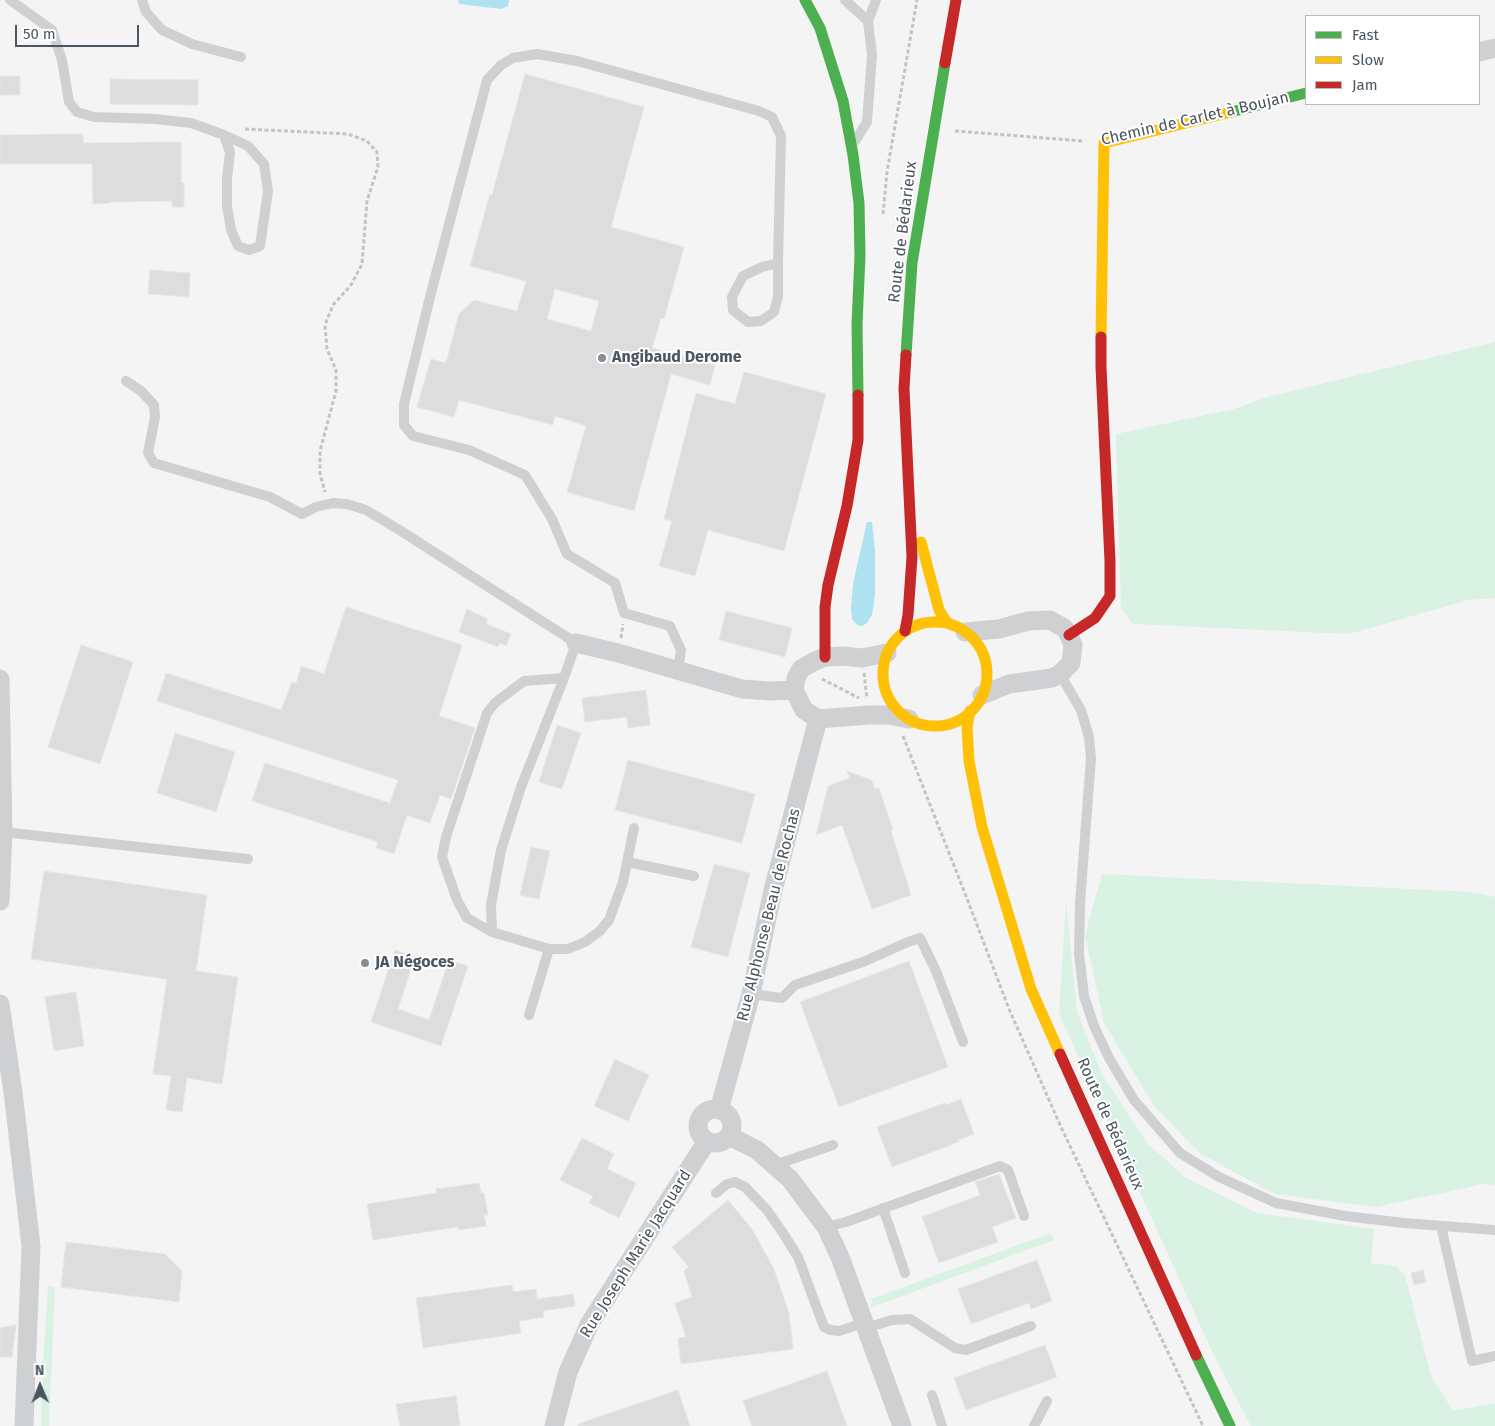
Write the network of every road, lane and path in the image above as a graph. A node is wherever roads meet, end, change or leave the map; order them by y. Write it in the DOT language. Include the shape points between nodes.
graph roads {
  1 [pos="10,0"];
  2 [pos="142,0"];
  3 [pos="805,0"];
  4 [pos="845,0"];
  5 [pos="876,0"];
  6 [pos="956,0"];
  7 [pos="868,21"];
  8 [pos="1495,48"];
  9 [pos="1480,52"];
  10 [pos="241,57"];
  11 [pos="1305,93"];
  12 [pos="934,130"];
  13 [pos="224,135"];
  14 [pos="1104,143"];
  15 [pos="852,146"];
  16 [pos="778,263"];
  17 [pos="126,381"];
  18 [pos="910,500"];
  19 [pos="329,504"];
  20 [pos="624,613"];
  21 [pos="947,623"];
  22 [pos="905,631"];
  23 [pos="965,632"];
  24 [pos="1069,635"];
  25 [pos="576,644"];
  26 [pos="618,653"];
  27 [pos="887,653"];
  28 [pos="825,657"];
  29 [pos="802,669"];
  30 [pos="678,670"];
  31 [pos="1060,674"];
  32 [pos="0,678"];
  33 [pos="564,678"];
  34 [pos="794,690"];
  35 [pos="982,695"];
  36 [pos="867,702"];
  37 [pos="970,711"];
  38 [pos="818,720"];
  39 [pos="905,725"];
  40 [pos="930,725"];
  41 [pos="942,738"];
  42 [pos="959,772"];
  43 [pos="982,826"];
  44 [pos="634,828"];
  45 [pos="3,832"];
  46 [pos="248,859"];
  47 [pos="627,862"];
  48 [pos="694,876"];
  49 [pos="0,901"];
  50 [pos="492,932"];
  51 [pos="549,949"];
  52 [pos="751,994"];
  53 [pos="0,1004"];
  54 [pos="529,1015"];
  55 [pos="963,1042"];
  56 [pos="719,1110"];
  57 [pos="729,1136"];
  58 [pos="707,1141"];
  59 [pos="833,1146"];
  60 [pos="775,1166"];
  61 [pos="716,1193"];
  62 [pos="884,1208"];
  63 [pos="1024,1216"];
  64 [pos="1441,1226"];
  65 [pos="826,1227"];
  66 [pos="1495,1230"];
  67 [pos="905,1273"];
  68 [pos="865,1326"];
  69 [pos="1031,1326"];
  70 [pos="1495,1356"];
  71 [pos="932,1395"];
  72 [pos="1047,1402"];
  73 [pos="24,1426"];
  74 [pos="554,1426"];
  75 [pos="902,1426"];
  76 [pos="942,1426"];
  77 [pos="1034,1426"];
  78 [pos="1203,1426"];
  79 [pos="1230,1426"];
  1 -- 13 [label="lane" via="52,30 62,60 69,102 77,112 94,117 190,122"];
  2 -- 10 [label="lane" via="146,12 162,30 192,44"];
  3 -- 15 [label="main road" via="820,28 844,101"];
  4 -- 7 [label="lane"];
  5 -- 7 [label="lane"];
  6 -- 12 [label="main road, Route de Bédarieux"];
  7 -- 15 [label="lane" via="872,55 867,122"];
  8 -- 9 [label="street"];
  11 -- 14 [label="main road, Chemin de Carlet à Boujan"];
  12 -- 14 [label="path, Chemin de Carlet à Boujan"];
  12 -- 18 [label="main road, Route de Bédarieux" via="912,263 904,389"];
  13 -- 13 [label="lane" via="248,146 264,164 268,191 264,226 260,246 249,250 238,246 232,230 227,206 230,152"];
  13 -- 19 [label="path" via="241,129 348,134 367,141 377,152 378,167 368,200 362,264 351,285 333,305 325,325 327,349 336,370 336,391 320,451 320,474"];
  14 -- 24 [label="main road" via="1101,367 1110,596 1095,618"];
  15 -- 28 [label="main road" via="859,203 858,440 847,506 828,585"];
  16 -- 16 [label="lane" via="743,276 732,297 733,310 748,322 761,321 774,312 778,297"];
  16 -- 20 [label="lane" via="780,136 772,117 577,61 537,54 513,58 501,65 488,80 404,404 404,426 413,436 470,450 525,474 552,518 567,554 615,583"];
  17 -- 19 [label="lane" via="141,390 154,405 155,417 148,452 154,463 270,497 302,514"];
  18 -- 21 [label="main road, Route de Bédarieux" via="939,610"];
  18 -- 22 [label="main road, Route de Bédarieux" via="912,557"];
  19 -- 25 [label="lane" via="347,504 366,510"];
  20 -- 26 [label="path"];
  20 -- 30 [label="lane" via="670,626 682,650"];
  21 -- 22 [label="main road" via="932,622"];
  21 -- 23 [label="main road"];
  22 -- 27 [label="main road"];
  23 -- 24 [label="street" via="999,629 1040,619 1058,624"];
  23 -- 35 [label="main road" via="976,641 986,667"];
  24 -- 31 [label="street" via="1073,655 1071,663"];
  25 -- 26 [label="street"];
  25 -- 33 [label="lane"];
  26 -- 30 [label="street"];
  27 -- 28 [label="street" via="862,658"];
  27 -- 39 [label="main road" via="883,683"];
  28 -- 29 [label="street"];
  29 -- 34 [label="street"];
  29 -- 36 [label="path"];
  30 -- 34 [label="street" via="742,689"];
  31 -- 35 [label="street" via="1009,684"];
  31 -- 64 [label="lane" via="1081,710 1091,758 1080,903 1079,954 1084,996 1109,1058 1134,1100 1180,1153 1219,1177 1276,1203 1345,1216"];
  32 -- 45 [label="street"];
  33 -- 50 [label="lane" via="521,787 501,850 491,905"];
  33 -- 50 [label="lane" via="524,681 495,703 487,714 446,837 442,857 457,900 467,918"];
  34 -- 38 [label="street" via="804,710"];
  35 -- 37 [label="main road"];
  37 -- 40 [label="main road" via="958,720"];
  37 -- 43 [label="main road, Route de Bédarieux" via="967,727 969,761"];
  38 -- 39 [label="street" via="889,715"];
  38 -- 52 [label="street, Rue Alphonse Beau de Rochas" via="773,890"];
  39 -- 40 [label="main road"];
  39 -- 78 [label="path" via="1009,1009 1061,1128"];
  40 -- 41 [label="main road"];
  42 -- 43 [label="main road, Route de Bédarieux"];
  43 -- 79 [label="main road, Route de Bédarieux" via="1031,989"];
  44 -- 47 [label="lane"];
  45 -- 46 [label="lane"];
  45 -- 49 [label="street"];
  47 -- 48 [label="lane"];
  47 -- 51 [label="lane" via="609,920 600,931 568,950"];
  50 -- 51 [label="lane"];
  51 -- 54 [label="lane"];
  52 -- 55 [label="lane" via="782,998 795,985 920,938"];
  52 -- 56 [label="street, Rue Alphonse Beau de Rochas"];
  53 -- 73 [label="street" via="31,1246"];
  56 -- 57 [label="street" via="732,1124"];
  56 -- 58 [label="street" via="708,1111 700,1120 699,1132"];
  57 -- 58 [label="street" via="719,1143"];
  57 -- 60 [label="street" via="757,1150"];
  58 -- 74 [label="street, Rue Joseph Marie Jacquard" via="590,1323 568,1372"];
  59 -- 60 [label="lane"];
  60 -- 65 [label="street" via="790,1179"];
  61 -- 68 [label="lane" via="735,1182 745,1187 767,1210 798,1257 824,1327 839,1332"];
  62 -- 63 [label="lane" via="1000,1166 1008,1170"];
  62 -- 65 [label="lane"];
  62 -- 67 [label="lane"];
  64 -- 66 [label="lane"];
  64 -- 70 [label="lane" via="1472,1361"];
  65 -- 68 [label="street"];
  68 -- 69 [label="lane" via="910,1319 955,1348 966,1350"];
  68 -- 75 [label="street"];
  71 -- 76 [label="lane"];
  72 -- 77 [label="lane"];
}
